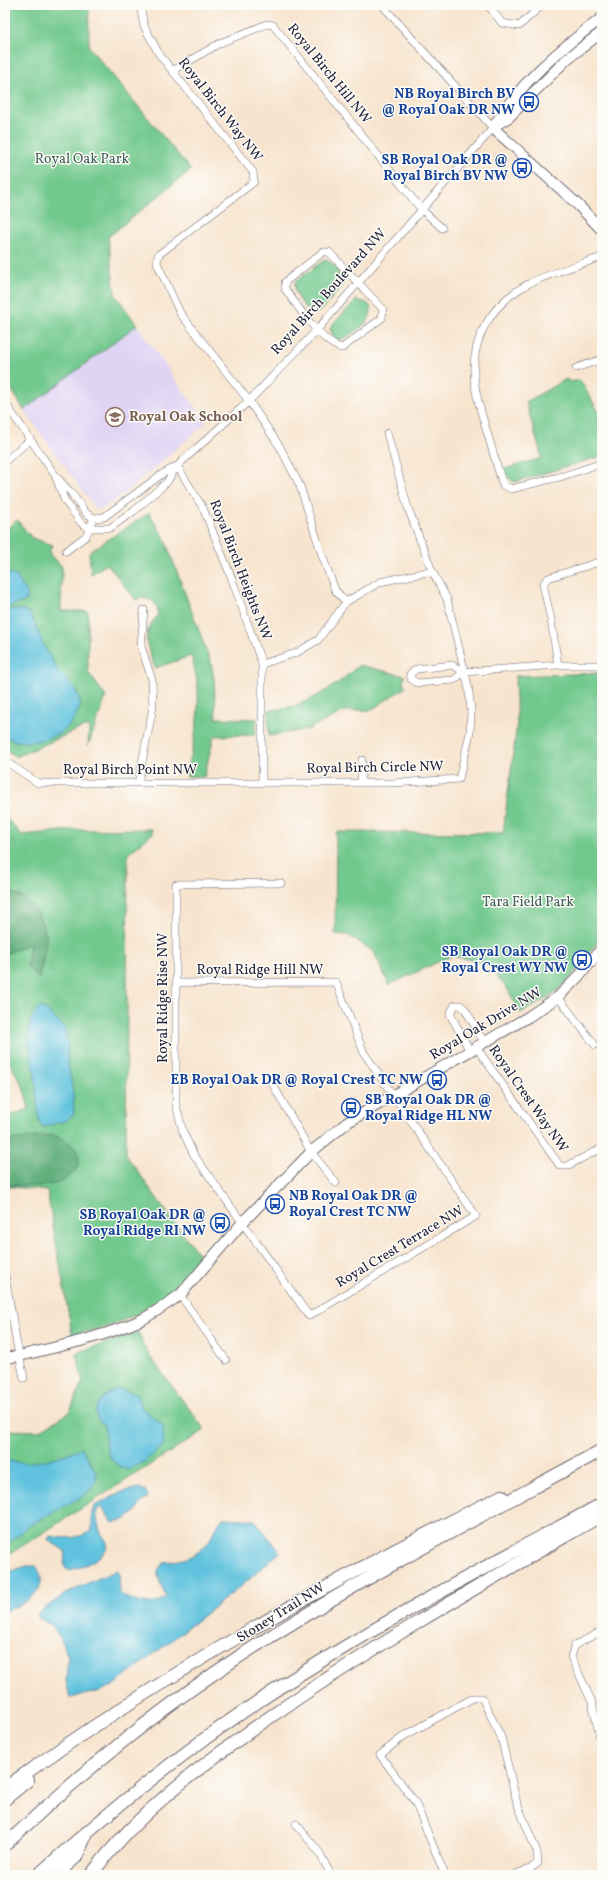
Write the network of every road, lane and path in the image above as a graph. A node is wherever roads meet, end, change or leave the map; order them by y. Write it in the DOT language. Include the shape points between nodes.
graph roads {
  1 [pos="140,5"];
  2 [pos="382,5"];
  3 [pos="488,5"];
  4 [pos="542,5"];
  5 [pos="602,18"];
  6 [pos="602,32"];
  7 [pos="172,71"];
  8 [pos="493,128"];
  9 [pos="421,209"];
  10 [pos="442,228"];
  11 [pos="602,230"];
  12 [pos="602,256"];
  13 [pos="358,283"];
  14 [pos="317,330"];
  15 [pos="602,359"];
  16 [pos="576,368"];
  17 [pos="249,401"];
  18 [pos="5,402"];
  19 [pos="387,432"];
  20 [pos="30,440"];
  21 [pos="5,461"];
  22 [pos="602,463"];
  23 [pos="177,466"];
  24 [pos="55,475"];
  25 [pos="94,518"];
  26 [pos="89,528"];
  27 [pos="66,551"];
  28 [pos="602,561"];
  29 [pos="432,571"];
  30 [pos="346,602"];
  31 [pos="144,610"];
  32 [pos="262,664"];
  33 [pos="558,665"];
  34 [pos="602,665"];
  35 [pos="464,672"];
  36 [pos="362,760"];
  37 [pos="5,761"];
  38 [pos="262,782"];
  39 [pos="361,782"];
  40 [pos="138,783"];
  41 [pos="281,883"];
  42 [pos="602,948"];
  43 [pos="177,983"];
  44 [pos="558,997"];
  45 [pos="595,1045"];
  46 [pos="477,1047"];
  47 [pos="273,1085"];
  48 [pos="393,1095"];
  49 [pos="602,1148"];
  50 [pos="311,1152"];
  51 [pos="336,1183"];
  52 [pos="243,1222"];
  53 [pos="5,1276"];
  54 [pos="180,1295"];
  55 [pos="19,1356"];
  56 [pos="5,1358"];
  57 [pos="226,1360"];
  58 [pos="24,1378"];
  59 [pos="602,1449"];
  60 [pos="602,1504"];
  61 [pos="602,1515"];
  62 [pos="602,1631"];
  63 [pos="100,1721"];
  64 [pos="602,1747"];
  65 [pos="5,1788"];
  66 [pos="5,1800"];
  67 [pos="296,1824"];
  68 [pos="89,1830"];
  69 [pos="5,1845"];
  70 [pos="38,1875"];
  71 [pos="56,1875"];
  72 [pos="91,1875"];
  73 [pos="331,1875"];
  74 [pos="445,1875"];
  75 [pos="513,1875"];
  1 -- 7 [label="street, Royal Birch Way NW" via="144,26 159,54"];
  2 -- 8 [label="street"];
  3 -- 4 [label="street" via="502,23 519,26"];
  5 -- 8 [label="street, Royal Birch Boulevard NW" via="554,56 517,94"];
  6 -- 8 [label="street, Royal Birch Boulevard NW" via="567,59 509,117"];
  7 -- 9 [label="street, Royal Birch Hill NW" via="220,43 267,24 273,25"];
  7 -- 17 [label="street, Royal Birch Way NW" via="253,172 254,182 158,255 157,263 180,313"];
  8 -- 9 [label="street, Royal Birch Boulevard NW"];
  8 -- 11 [label="street"];
  9 -- 10 [label="street"];
  9 -- 13 [label="street, Royal Birch Boulevard NW"];
  12 -- 22 [label="street" via="531,283 507,299 485,324 477,345 473,371 476,392 503,485 511,489"];
  13 -- 14 [label="street, Royal Birch Boulevard NW"];
  13 -- 14 [label="street" via="383,309 382,318 342,348 334,346"];
  13 -- 14 [label="street" via="329,252 323,252 286,282 285,289"];
  14 -- 17 [label="street, Royal Birch Boulevard NW"];
  15 -- 16 [label="street"];
  17 -- 23 [label="street, Royal Birch Boulevard NW"];
  17 -- 30 [label="street" via="280,447 300,486 335,590"];
  18 -- 20 [label="street"];
  19 -- 29 [label="street, Royal Birch Circle NW" via="408,508"];
  20 -- 21 [label="street"];
  20 -- 24 [label="street"];
  23 -- 25 [label="street, Royal Birch Boulevard NW" via="162,474 104,517"];
  23 -- 26 [label="street, Royal Birch Boulevard NW" via="167,482 110,528"];
  23 -- 32 [label="street, Royal Birch Heights NW" via="203,508 232,579"];
  24 -- 25 [label="street" via="86,513"];
  24 -- 26 [label="street" via="65,501 81,523"];
  25 -- 26 [label="street"];
  26 -- 27 [label="street" via="86,536"];
  28 -- 33 [label="street" via="548,578 543,584"];
  29 -- 30 [label="street" via="380,582"];
  29 -- 35 [label="street, Royal Birch Circle NW" via="447,599"];
  30 -- 32 [label="street" via="318,640 296,653"];
  31 -- 40 [label="street" via="141,646 152,680 153,707"];
  32 -- 38 [label="street"];
  33 -- 34 [label="street"];
  33 -- 35 [label="street"];
  35 -- 35 [label="street" via="452,665 416,669 410,674 411,679 417,683 454,680"];
  35 -- 39 [label="street, Royal Birch Circle NW" via="471,710 470,733 459,779"];
  36 -- 39 [label="street"];
  37 -- 40 [label="street, Royal Birch Point NW" via="38,783"];
  38 -- 39 [label="street, Royal Birch Circle NW"];
  38 -- 40 [label="street, Royal Birch Point NW"];
  41 -- 43 [label="street, Royal Ridge Rise NW" via="176,884"];
  42 -- 44 [label="street, Royal Oak Drive NW"];
  43 -- 48 [label="street, Royal Ridge Hill NW" via="336,982 364,1053"];
  43 -- 52 [label="street, Royal Ridge Rise NW" via="176,1105 183,1132 194,1155"];
  44 -- 45 [label="street"];
  44 -- 46 [label="street, Royal Oak Drive NW"];
  46 -- 46 [label="street" via="465,1009 455,1005 450,1014"];
  46 -- 48 [label="street, Royal Oak Drive NW"];
  46 -- 49 [label="street, Royal Crest Way NW" via="560,1166 567,1166"];
  47 -- 50 [label="street"];
  48 -- 50 [label="street, Royal Oak Drive NW" via="348,1122"];
  48 -- 52 [label="street, Royal Crest Terrace NW" via="476,1216 309,1316"];
  50 -- 51 [label="street"];
  50 -- 52 [label="street, Royal Oak Drive NW"];
  52 -- 54 [label="street, Royal Oak Drive NW"];
  53 -- 55 [label="street"];
  54 -- 55 [label="street, Royal Oak Drive NW" via="144,1318 115,1331"];
  54 -- 57 [label="street"];
  55 -- 56 [label="street, Royal Oak Drive NW"];
  55 -- 58 [label="street"];
  59 -- 63 [label="highway" via="591,1451 342,1577 208,1654"];
  59 -- 69 [label="highway, Stoney Trail NW" via="357,1584 264,1640 120,1743 41,1810"];
  60 -- 68 [label="highway" via="355,1640 290,1681 198,1745"];
  61 -- 72 [label="highway" via="400,1632 244,1735 162,1799 115,1846"];
  62 -- 64 [label="street" via="575,1645 571,1657 592,1702"];
  63 -- 65 [label="highway"];
  63 -- 66 [label="highway"];
  67 -- 73 [label="street" via="319,1852"];
  68 -- 70 [label="highway"];
  68 -- 71 [label="highway" via="76,1857"];
  74 -- 75 [label="street" via="415,1802 380,1756 404,1736 473,1698 482,1698 501,1738 516,1803 537,1852 538,1863"];
}
